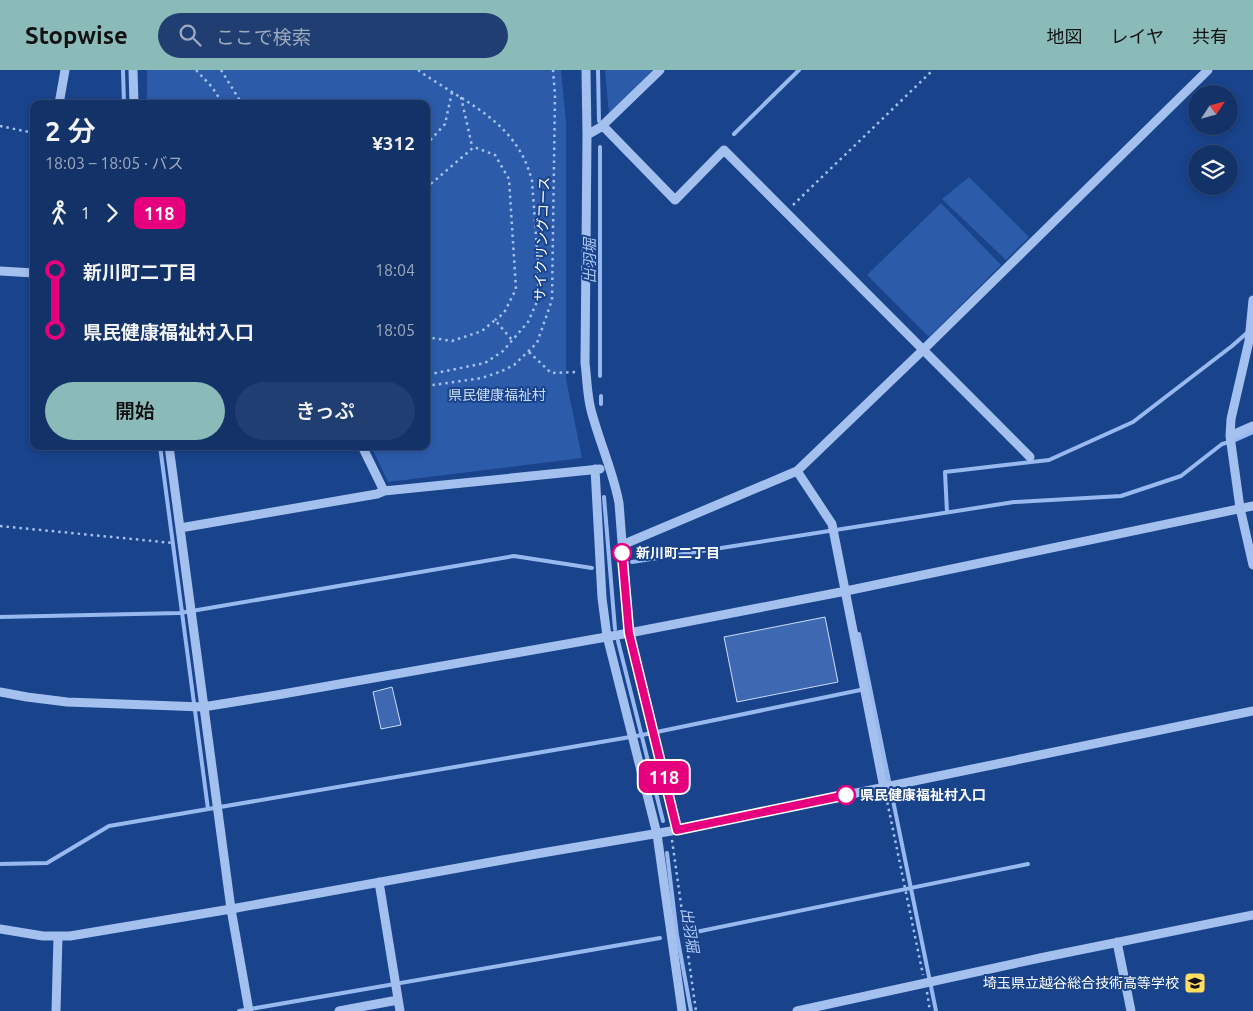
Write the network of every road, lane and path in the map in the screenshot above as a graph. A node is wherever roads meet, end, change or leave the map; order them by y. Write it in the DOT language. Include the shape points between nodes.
graph roads {
  1 [pos="65,70"];
  2 [pos="133,70"];
  3 [pos="196,70"];
  4 [pos="221,70"];
  5 [pos="418,70"];
  6 [pos="553,70"];
  7 [pos="586,70"];
  8 [pos="660,70"];
  9 [pos="932,70"];
  10 [pos="1208,70"];
  11 [pos="452,91"];
  12 [pos="461,97"];
  13 [pos="59,100"];
  14 [pos="134,100"];
  15 [pos="220,100"];
  16 [pos="240,100"];
  17 [pos="0,126"];
  18 [pos="603,126"];
  19 [pos="30,132"];
  20 [pos="587,135"];
  21 [pos="430,141"];
  22 [pos="472,146"];
  23 [pos="430,185"];
  24 [pos="786,212"];
  25 [pos="0,271"];
  26 [pos="30,273"];
  27 [pos="1253,300"];
  28 [pos="495,320"];
  29 [pos="430,337"];
  30 [pos="513,340"];
  31 [pos="924,349"];
  32 [pos="528,352"];
  33 [pos="586,373"];
  34 [pos="430,374"];
  35 [pos="430,385"];
  36 [pos="1253,426"];
  37 [pos="1230,436"];
  38 [pos="170,450"];
  39 [pos="364,450"];
  40 [pos="1030,457"];
  41 [pos="608,468"];
  42 [pos="595,469"];
  43 [pos="796,471"];
  44 [pos="384,491"];
  45 [pos="1253,506"];
  46 [pos="1240,508"];
  47 [pos="0,526"];
  48 [pos="180,528"];
  49 [pos="182,543"];
  50 [pos="622,545"];
  51 [pos="1253,566"];
  52 [pos="846,591"];
  53 [pos="629,633"];
  54 [pos="607,636"];
  55 [pos="0,692"];
  56 [pos="203,707"];
  57 [pos="1253,711"];
  58 [pos="884,788"];
  59 [pos="674,831"];
  60 [pos="658,834"];
  61 [pos="380,882"];
  62 [pos="231,909"];
  63 [pos="1253,915"];
  64 [pos="0,929"];
  65 [pos="58,936"];
  66 [pos="1116,942"];
  67 [pos="925,983"];
  68 [pos="398,1000"];
  69 [pos="56,1011"];
  70 [pos="249,1011"];
  71 [pos="339,1011"];
  72 [pos="400,1011"];
  73 [pos="682,1011"];
  74 [pos="696,1011"];
  75 [pos="797,1011"];
  76 [pos="930,1011"];
  77 [pos="1131,1011"];
  1 -- 13 [label="street"];
  2 -- 14 [label="street"];
  3 -- 15 [label="path"];
  4 -- 16 [label="path"];
  5 -- 11 [label="path"];
  6 -- 32 [label="path, サイクリングコース" via="552,300 537,343"];
  7 -- 20 [label="street"];
  8 -- 18 [label="street"];
  9 -- 24 [label="path"];
  10 -- 31 [label="street"];
  11 -- 12 [label="path"];
  11 -- 21 [label="path" via="445,124"];
  12 -- 22 [label="path"];
  12 -- 30 [label="path" via="486,114 510,137 529,169 532,182 538,292 528,322"];
  17 -- 19 [label="path"];
  18 -- 20 [label="street"];
  18 -- 24 [label="street" via="675,200 724,150"];
  20 -- 33 [label="street"];
  23 -- 28 [label="path" via="474,147 495,155 509,179 516,289 504,313"];
  24 -- 31 [label="street"];
  25 -- 26 [label="street"];
  27 -- 37 [label="street" via="1249,341"];
  28 -- 29 [label="path" via="482,331 452,341"];
  28 -- 30 [label="path"];
  30 -- 34 [label="path" via="485,364"];
  31 -- 40 [label="street"];
  31 -- 43 [label="street"];
  32 -- 33 [label="path" via="551,373"];
  32 -- 35 [label="path, サイクリングコース" via="514,365 482,378"];
  33 -- 41 [label="street" via="590,408"];
  36 -- 37 [label="street"];
  37 -- 46 [label="street"];
  38 -- 48 [label="street"];
  39 -- 44 [label="street"];
  41 -- 42 [label="street"];
  41 -- 50 [label="street" via="619,503"];
  42 -- 44 [label="street"];
  42 -- 54 [label="street"];
  43 -- 50 [label="street"];
  43 -- 52 [label="street" via="832,524"];
  44 -- 48 [label="street"];
  45 -- 46 [label="street"];
  46 -- 51 [label="street"];
  46 -- 52 [label="street"];
  47 -- 49 [label="path"];
  48 -- 49 [label="street"];
  49 -- 56 [label="street"];
  50 -- 53 [label="street"];
  52 -- 53 [label="street"];
  52 -- 58 [label="street"];
  53 -- 54 [label="street"];
  53 -- 59 [label="street"];
  54 -- 56 [label="street"];
  54 -- 60 [label="street"];
  55 -- 56 [label="street" via="67,702"];
  56 -- 62 [label="street"];
  57 -- 58 [label="street"];
  58 -- 59 [label="street"];
  58 -- 67 [label="path"];
  59 -- 60 [label="street"];
  59 -- 74 [label="path"];
  60 -- 61 [label="street"];
  60 -- 73 [label="street"];
  61 -- 62 [label="street"];
  61 -- 68 [label="street"];
  62 -- 65 [label="street"];
  62 -- 70 [label="street"];
  63 -- 66 [label="street"];
  64 -- 65 [label="street"];
  65 -- 69 [label="street"];
  66 -- 67 [label="street"];
  66 -- 77 [label="street"];
  67 -- 75 [label="street"];
  67 -- 76 [label="path"];
  68 -- 71 [label="street"];
  68 -- 72 [label="street"];
}
